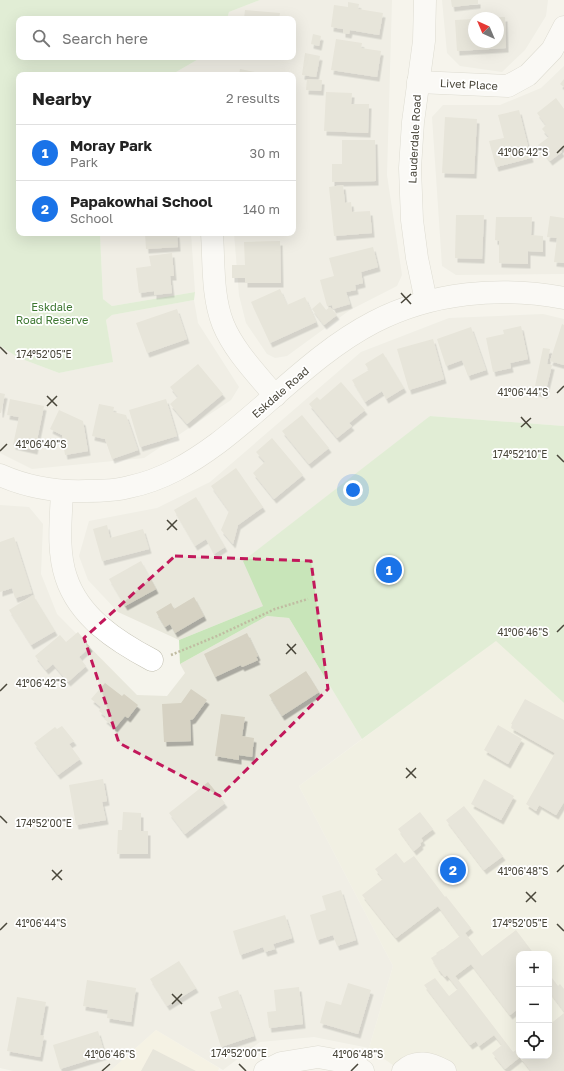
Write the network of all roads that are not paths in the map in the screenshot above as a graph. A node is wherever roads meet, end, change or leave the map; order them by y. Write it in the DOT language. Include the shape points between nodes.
graph roads {
  1 [pos="425,0"];
  2 [pos="564,26"];
  3 [pos="418,82"];
  4 [pos="212,236"];
  5 [pos="564,298"];
  6 [pos="426,301"];
  7 [pos="275,396"];
  8 [pos="0,475"];
  9 [pos="62,491"];
  10 [pos="152,660"];
  11 [pos="265,1071"];
  12 [pos="363,1071"];
  13 [pos="403,1071"];
  14 [pos="445,1071"];
  1 -- 3 [label="street, Lauderdale Road" via="424,41"];
  2 -- 3 [label="street, Livet Place" via="552,50 528,76 508,86"];
  3 -- 6 [label="street, Lauderdale Road" via="410,168 412,220"];
  4 -- 7 [label="street" via="215,285 223,324 233,344"];
  5 -- 6 [label="street, Eskdale Road" via="504,292 469,294"];
  6 -- 7 [label="street, Eskdale Road" via="374,322 343,341 316,360"];
  7 -- 9 [label="street, Eskdale Road" via="232,432 172,473 129,488"];
  8 -- 9 [label="street, Eskdale Road" via="39,488"];
  9 -- 10 [label="street" via="62,560 66,577 75,595 89,616 109,634"];
  11 -- 12 [label="street" via="281,1063 318,1057 352,1063"];
  13 -- 14 [label="street" via="419,1062"];
}
